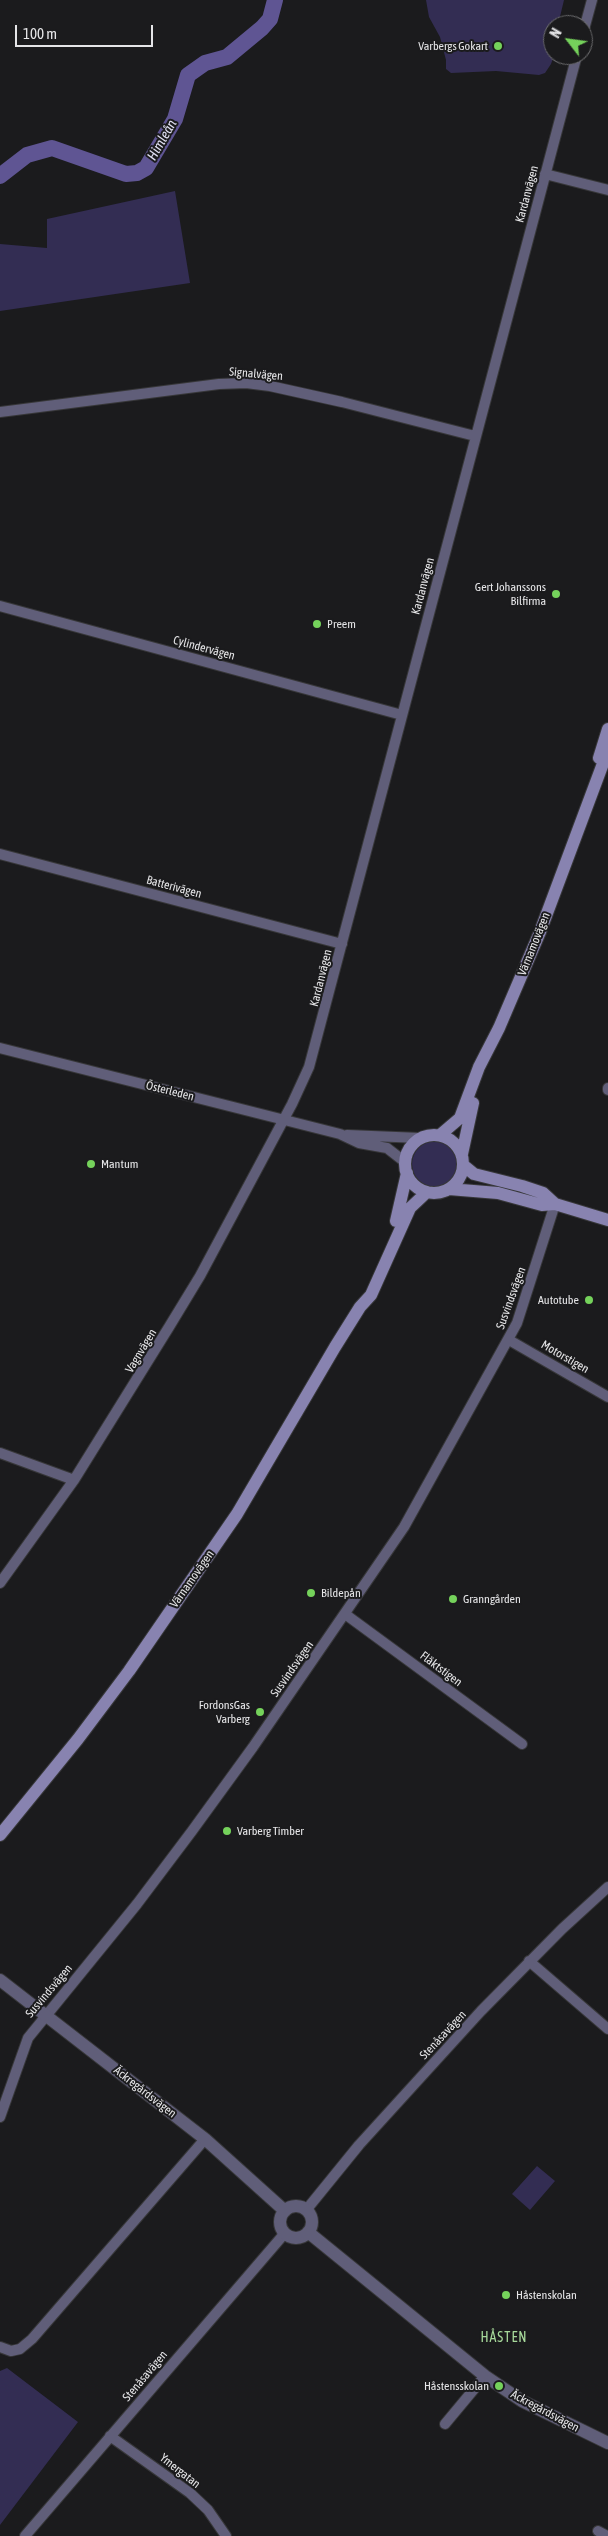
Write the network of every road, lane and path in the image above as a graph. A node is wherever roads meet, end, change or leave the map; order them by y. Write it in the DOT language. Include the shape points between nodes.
graph roads {
  1 [pos="592,0"];
  2 [pos="588,15"];
  3 [pos="574,65"];
  4 [pos="545,174"];
  5 [pos="608,190"];
  6 [pos="0,412"];
  7 [pos="475,436"];
  8 [pos="0,606"];
  9 [pos="402,715"];
  10 [pos="608,729"];
  11 [pos="608,750"];
  12 [pos="0,854"];
  13 [pos="567,858"];
  14 [pos="342,944"];
  15 [pos="499,1028"];
  16 [pos="0,1048"];
  17 [pos="284,1120"];
  18 [pos="340,1134"];
  19 [pos="440,1135"];
  20 [pos="420,1138"];
  21 [pos="462,1159"];
  22 [pos="406,1167"];
  23 [pos="448,1189"];
  24 [pos="427,1192"];
  25 [pos="556,1204"];
  26 [pos="608,1220"];
  27 [pos="360,1307"];
  28 [pos="510,1340"];
  29 [pos="608,1397"];
  30 [pos="0,1453"];
  31 [pos="74,1480"];
  32 [pos="0,1584"];
  33 [pos="346,1614"];
  34 [pos="522,1744"];
  35 [pos="0,1835"];
  36 [pos="608,1887"];
  37 [pos="529,1962"];
  38 [pos="0,1980"];
  39 [pos="45,2015"];
  40 [pos="608,2029"];
  41 [pos="0,2117"];
  42 [pos="205,2139"];
  43 [pos="307,2210"];
  44 [pos="285,2211"];
  45 [pos="308,2232"];
  46 [pos="285,2233"];
  47 [pos="0,2347"];
  48 [pos="484,2376"];
  49 [pos="445,2424"];
  50 [pos="110,2436"];
  51 [pos="608,2443"];
  52 [pos="25,2536"];
  53 [pos="226,2536"];
  1 -- 2 [label="street"];
  3 -- 4 [label="street, Kardanvägen"];
  4 -- 5 [label="street"];
  4 -- 7 [label="street, Kardanvägen"];
  6 -- 7 [label="street, Signalvägen" via="246,383 342,402"];
  7 -- 9 [label="street, Kardanvägen"];
  8 -- 9 [label="street, Cylindervägen"];
  9 -- 14 [label="street, Kardanvägen"];
  10 -- 13 [label="main road, Värnamovägen"];
  11 -- 13 [label="main road, Värnamovägen"];
  12 -- 14 [label="street, Batterivägen"];
  13 -- 15 [label="main road, Värnamovägen"];
  14 -- 17 [label="street, Kardanvägen" via="309,1067"];
  15 -- 19 [label="main road, Värnamovägen" via="479,1066 460,1118"];
  15 -- 21 [label="main road, Värnamovägen" via="472,1108"];
  16 -- 17 [label="street, Österleden"];
  17 -- 18 [label="street, Österleden"];
  17 -- 31 [label="street, Vagnvägen" via="200,1276"];
  18 -- 20 [label="street, Österleden"];
  18 -- 22 [label="street, Österleden" via="359,1143 387,1148"];
  19 -- 20 [label="main road"];
  19 -- 21 [label="main road" via="453,1141"];
  20 -- 22 [label="main road, Värnamovägen" via="410,1148"];
  21 -- 23 [label="main road, Värnamovägen" via="459,1179"];
  21 -- 25 [label="main road" via="474,1174 543,1194"];
  22 -- 24 [label="main road" via="414,1185"];
  22 -- 27 [label="main road, Värnamovägen" via="404,1192 391,1237"];
  23 -- 24 [label="main road"];
  23 -- 25 [label="main road" via="498,1193 542,1205"];
  24 -- 27 [label="main road, Värnamovägen" via="410,1208 371,1295"];
  25 -- 26 [label="main road"];
  25 -- 28 [label="street, Susvindsvägen"];
  27 -- 35 [label="main road, Värnamovägen" via="237,1514 129,1671"];
  28 -- 29 [label="street, Motorstigen"];
  28 -- 33 [label="street, Susvindsvägen" via="404,1527"];
  30 -- 31 [label="street"];
  31 -- 32 [label="street, Vagnvägen"];
  33 -- 34 [label="street, Fläktstigen"];
  33 -- 39 [label="street, Susvindsvägen" via="192,1831 137,1904"];
  36 -- 37 [label="street, Stenåsavägen"];
  37 -- 40 [label="street"];
  37 -- 43 [label="street, Stenåsavägen" via="359,2145"];
  38 -- 39 [label="street, Äckregårdsvägen"];
  39 -- 41 [label="street, Susvindsvägen" via="28,2038"];
  39 -- 42 [label="street, Äckregårdsvägen"];
  42 -- 44 [label="street, Äckregårdsvägen"];
  42 -- 47 [label="street" via="32,2339 20,2349 11,2351"];
  43 -- 44 [label="street" via="297,2206"];
  43 -- 45 [label="street" via="312,2221"];
  44 -- 46 [label="street" via="280,2220"];
  45 -- 46 [label="street" via="297,2238"];
  45 -- 48 [label="street, Äckregårdsvägen"];
  46 -- 50 [label="street, Stenåsavägen"];
  48 -- 49 [label="street"];
  48 -- 51 [label="street, Äckregårdsvägen" via="522,2401"];
  50 -- 52 [label="street, Stenåsavägen"];
  50 -- 53 [label="street, Ymergatan" via="190,2493 208,2510"];
}
